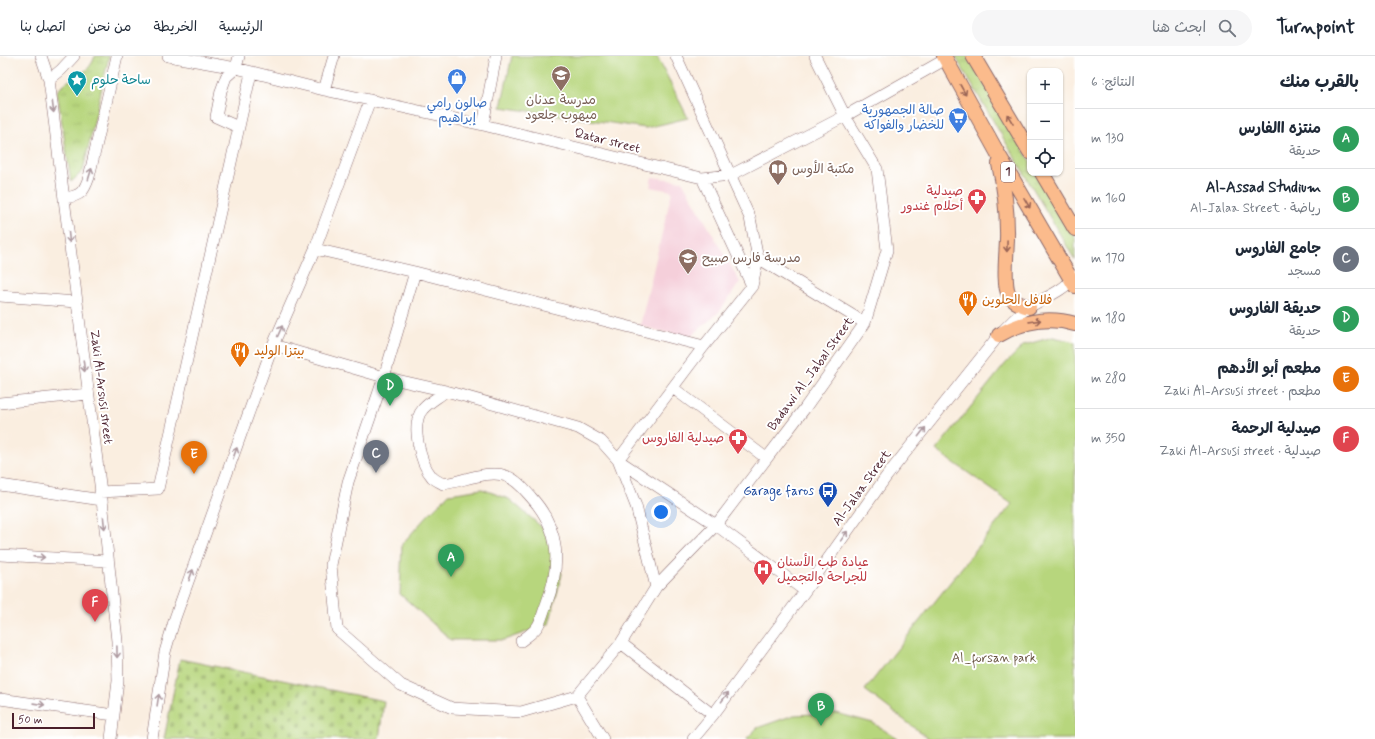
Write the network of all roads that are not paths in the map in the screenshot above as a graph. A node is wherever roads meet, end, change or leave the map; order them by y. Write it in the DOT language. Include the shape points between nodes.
graph roads {
  1 [pos="41,56"];
  2 [pos="74,56"];
  3 [pos="117,56"];
  4 [pos="168,56"];
  5 [pos="239,56"];
  6 [pos="334,56"];
  7 [pos="496,56"];
  8 [pos="676,56"];
  9 [pos="815,56"];
  10 [pos="973,56"];
  11 [pos="945,57"];
  12 [pos="236,68"];
  13 [pos="251,72"];
  14 [pos="49,80"];
  15 [pos="324,90"];
  16 [pos="370,100"];
  17 [pos="845,116"];
  18 [pos="483,125"];
  19 [pos="238,127"];
  20 [pos="1027,147"];
  21 [pos="997,152"];
  22 [pos="731,175"];
  23 [pos="1044,176"];
  24 [pos="702,178"];
  25 [pos="64,198"];
  26 [pos="1073,221"];
  27 [pos="315,249"];
  28 [pos="758,258"];
  29 [pos="415,272"];
  30 [pos="1074,281"];
  31 [pos="752,286"];
  32 [pos="0,296"];
  33 [pos="76,302"];
  34 [pos="1029,307"];
  35 [pos="865,323"];
  36 [pos="1075,324"];
  37 [pos="999,335"];
  38 [pos="273,345"];
  39 [pos="704,346"];
  40 [pos="384,377"];
  41 [pos="673,388"];
  42 [pos="446,391"];
  43 [pos="88,394"];
  44 [pos="0,403"];
  45 [pos="766,458"];
  46 [pos="618,460"];
  47 [pos="0,485"];
  48 [pos="101,496"];
  49 [pos="716,525"];
  50 [pos="0,555"];
  51 [pos="108,561"];
  52 [pos="656,587"];
  53 [pos="805,591"];
  54 [pos="521,641"];
  55 [pos="621,643"];
  56 [pos="577,696"];
  57 [pos="0,699"];
  58 [pos="713,714"];
  59 [pos="114,715"];
  60 [pos="111,739"];
  61 [pos="152,739"];
  62 [pos="603,739"];
  63 [pos="693,739"];
  1 -- 14 [label="street, Zaki Al-Arsusi street"];
  2 -- 14 [label="street"];
  25 -- 3 [label="street, one-way" via="76,197 85,189"];
  4 -- 12 [label="street, Qatar street"];
  5 -- 12 [label="street"];
  6 -- 15 [label="street"];
  7 -- 18 [label="street"];
  8 -- 22 [label="street"];
  9 -- 17 [label="street, Badawi Al_Jabal Street"];
  20 -- 10 [label="main road, 1, one-way"];
  11 -- 17 [label="street, Qatar street"];
  11 -- 21 [label="main road, 1, one-way"];
  12 -- 13 [label="street, Qatar street"];
  12 -- 19 [label="street" via="226,77 216,117"];
  13 -- 15 [label="street, Qatar street"];
  13 -- 19 [label="street"];
  14 -- 25 [label="street, Zaki Al-Arsusi street, one-way"];
  15 -- 16 [label="street, Qatar street"];
  16 -- 18 [label="street, Qatar street"];
  16 -- 27 [label="street"];
  17 -- 22 [label="street, Qatar street"];
  17 -- 35 [label="street, Badawi Al_Jabal Street" via="877,169 887,250"];
  18 -- 24 [label="street, Qatar street"];
  19 -- 48 [label="street" via="158,489"];
  21 -- 30 [label="main road, 1, one-way"];
  21 -- 34 [label="main road, one-way" via="1006,211 1006,284 1009,295 1017,303"];
  22 -- 24 [label="street, Qatar street"];
  22 -- 28 [label="street" via="750,218"];
  23 -- 26 [label="main road"];
  24 -- 31 [label="street"];
  25 -- 33 [label="street, Zaki Al-Arsusi street, one-way"];
  27 -- 29 [label="street"];
  38 -- 27 [label="street, one-way"];
  28 -- 31 [label="street"];
  28 -- 35 [label="street"];
  29 -- 39 [label="street"];
  29 -- 40 [label="street"];
  30 -- 34 [label="street, Al-Jalaa Street"];
  31 -- 39 [label="street"];
  32 -- 33 [label="street"];
  33 -- 43 [label="street, Zaki Al-Arsusi street, one-way"];
  34 -- 37 [label="street, Al-Jalaa Street"];
  35 -- 45 [label="street, Badawi Al_Jabal Street" via="806,408"];
  37 -- 36 [label="main road, one-way" via="1018,325 1040,320"];
  53 -- 37 [label="street, Al-Jalaa Street, one-way" via="886,477"];
  38 -- 40 [label="street"];
  61 -- 38 [label="street, one-way" via="165,652 175,618"];
  39 -- 41 [label="street"];
  40 -- 42 [label="street"];
  40 -- 56 [label="street" via="348,482 331,565 337,629 401,685 452,708 521,712"];
  41 -- 45 [label="street"];
  41 -- 46 [label="street"];
  42 -- 46 [label="street" via="578,428 601,441"];
  42 -- 54 [label="street" via="423,409 418,420 422,459 433,477 443,484 491,474 506,475 518,483 539,506 549,523 556,547 556,568 537,627"];
  43 -- 44 [label="street"];
  43 -- 48 [label="street, Zaki Al-Arsusi street"];
  45 -- 49 [label="street, Badawi Al_Jabal Street"];
  46 -- 49 [label="street"];
  46 -- 52 [label="street" via="636,506"];
  47 -- 48 [label="street"];
  48 -- 51 [label="street, Zaki Al-Arsusi street, one-way"];
  49 -- 52 [label="street, Badawi Al_Jabal Street"];
  49 -- 53 [label="street"];
  50 -- 51 [label="street, one-way"];
  51 -- 59 [label="street, Zaki Al-Arsusi street, one-way" via="117,641 118,681"];
  52 -- 55 [label="street, Badawi Al_Jabal Street"];
  58 -- 53 [label="street, Al-Jalaa Street, one-way"];
  55 -- 56 [label="street, Badawi Al_Jabal Street"];
  55 -- 58 [label="street"];
  56 -- 62 [label="street"];
  57 -- 59 [label="street, one-way"];
  58 -- 63 [label="street, Al-Jalaa Street"];
  59 -- 60 [label="street, Zaki Al-Arsusi street"];
}
